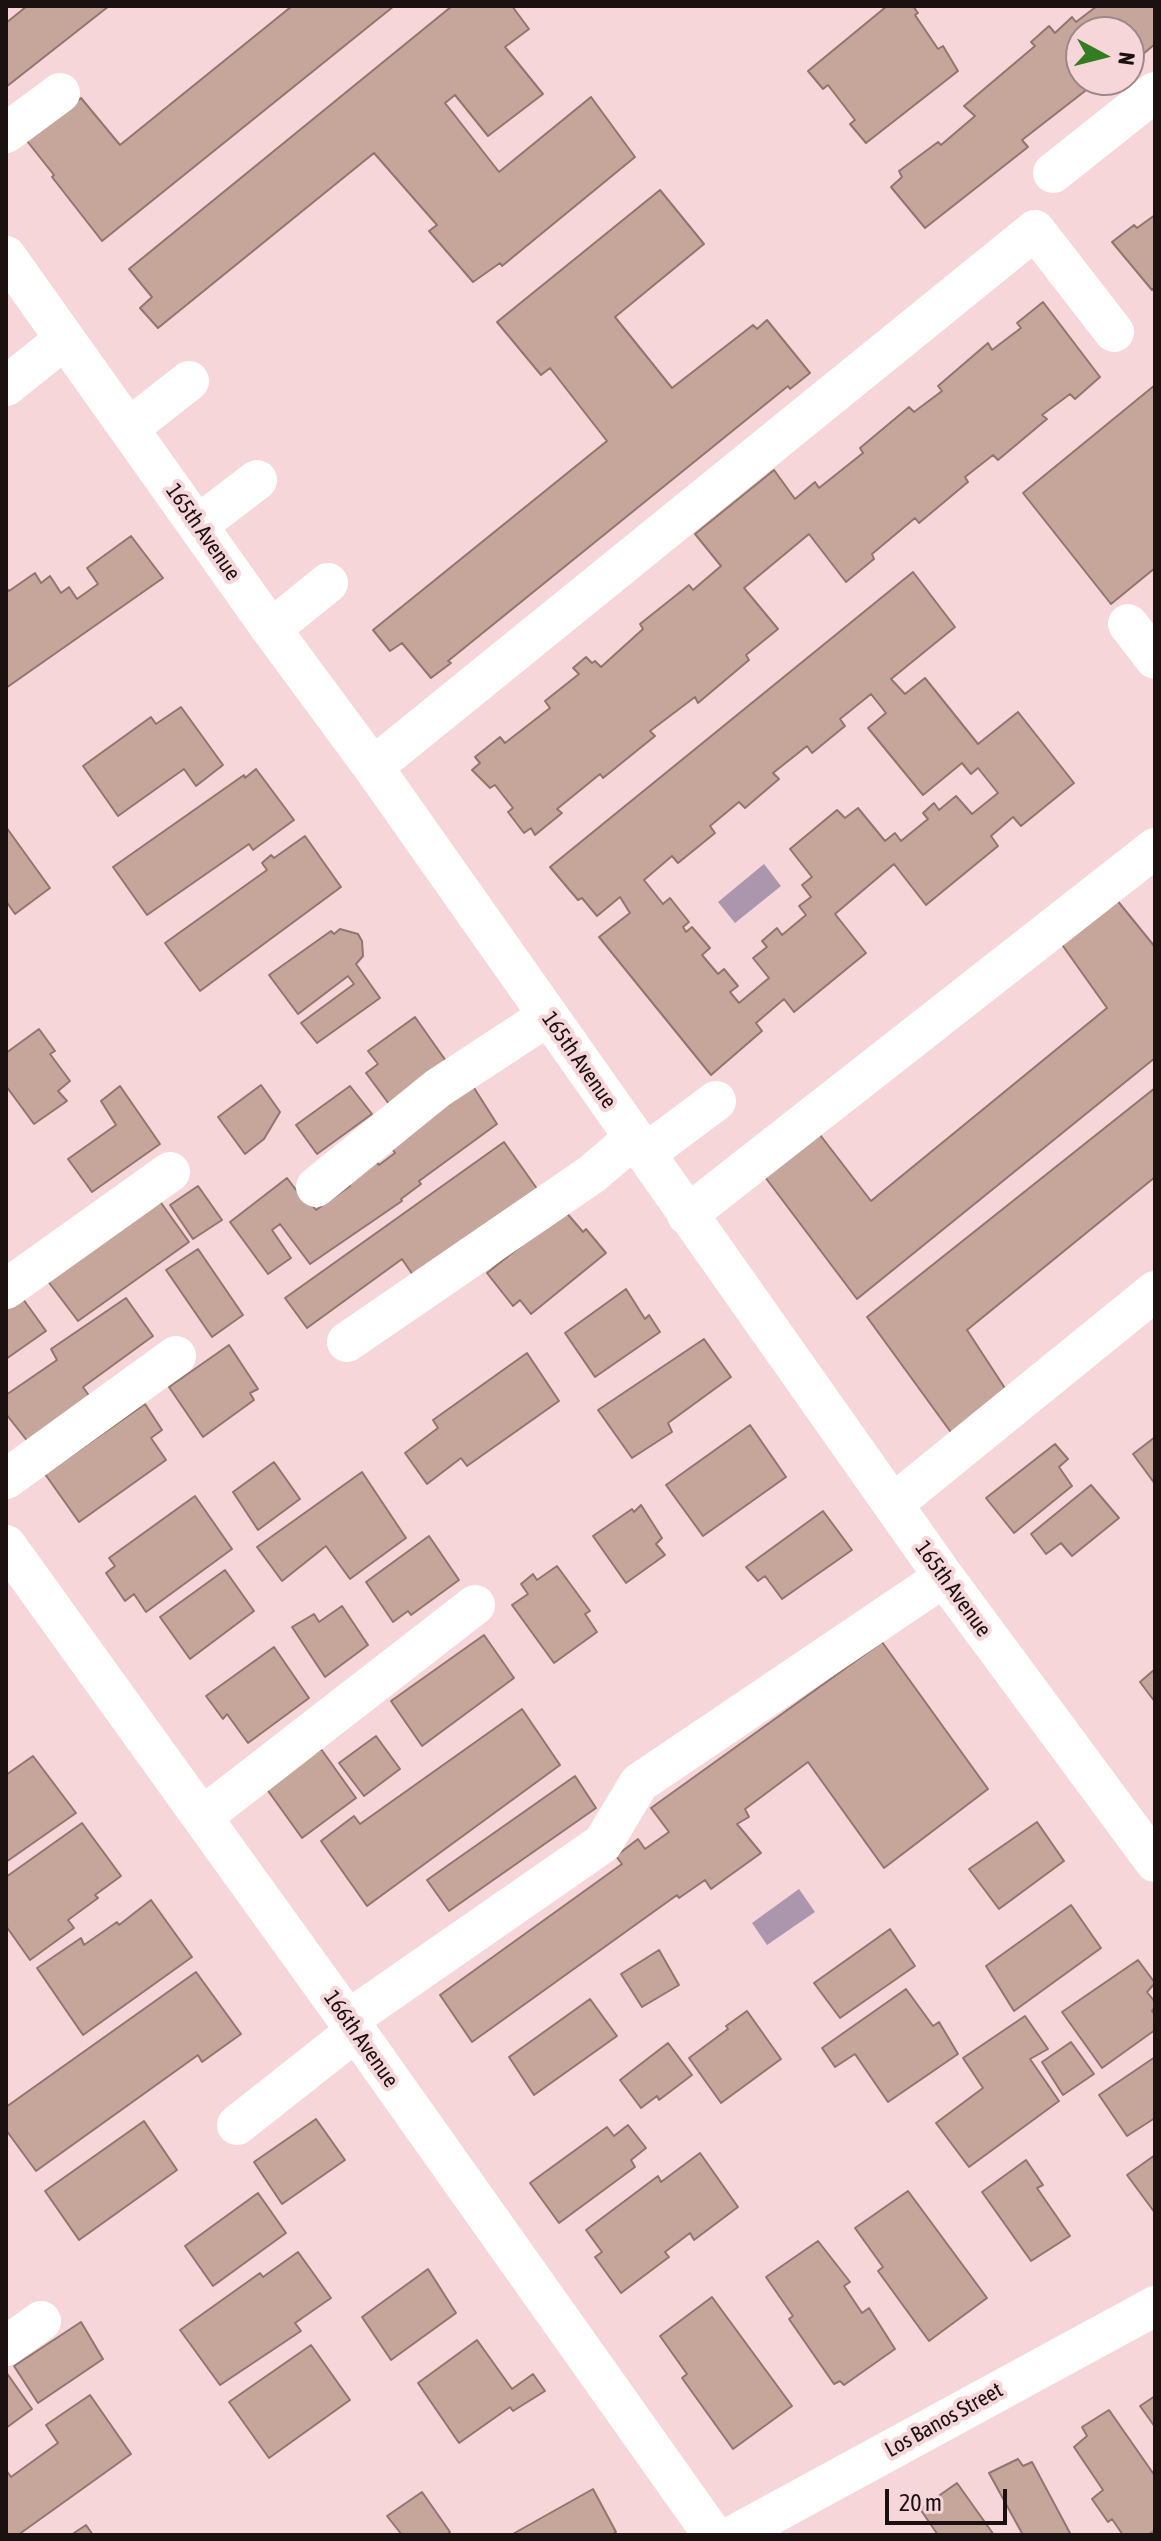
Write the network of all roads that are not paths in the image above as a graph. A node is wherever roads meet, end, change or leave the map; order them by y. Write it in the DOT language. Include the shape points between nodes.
graph roads {
  1 [pos="1155,92"];
  2 [pos="60,93"];
  3 [pos="6,133"];
  4 [pos="1053,173"];
  5 [pos="6,256"];
  6 [pos="1114,332"];
  7 [pos="65,339"];
  8 [pos="189,381"];
  9 [pos="6,386"];
  10 [pos="129,428"];
  11 [pos="257,480"];
  12 [pos="198,525"];
  13 [pos="328,583"];
  14 [pos="1128,624"];
  15 [pos="271,629"];
  16 [pos="1155,659"];
  17 [pos="373,767"];
  18 [pos="1155,848"];
  19 [pos="548,1016"];
  20 [pos="716,1101"];
  21 [pos="639,1146"];
  22 [pos="170,1172"];
  23 [pos="316,1187"];
  24 [pos="687,1215"];
  25 [pos="6,1289"];
  26 [pos="1155,1291"];
  27 [pos="347,1342"];
  28 [pos="176,1356"];
  29 [pos="6,1479"];
  30 [pos="893,1504"];
  31 [pos="6,1545"];
  32 [pos="944,1577"];
  33 [pos="475,1605"];
  34 [pos="202,1817"];
  35 [pos="1155,1862"];
  36 [pos="352,2026"];
  37 [pos="237,2125"];
  38 [pos="1155,2306"];
  39 [pos="41,2321"];
  40 [pos="6,2346"];
  41 [pos="713,2535"];
  42 [pos="734,2535"];
  1 -- 4 [label="street"];
  2 -- 3 [label="street"];
  5 -- 7 [label="street, 165th Avenue"];
  6 -- 17 [label="street" via="1035,230"];
  7 -- 9 [label="street"];
  7 -- 10 [label="street, 165th Avenue"];
  8 -- 10 [label="street"];
  10 -- 12 [label="street, 165th Avenue"];
  11 -- 12 [label="street"];
  12 -- 15 [label="street, 165th Avenue"];
  13 -- 15 [label="street"];
  14 -- 16 [label="street"];
  15 -- 17 [label="street, 165th Avenue"];
  17 -- 19 [label="street, 165th Avenue"];
  18 -- 24 [label="street"];
  19 -- 21 [label="street, 165th Avenue"];
  19 -- 23 [label="street" via="438,1088"];
  20 -- 21 [label="street"];
  21 -- 24 [label="street, 165th Avenue"];
  21 -- 27 [label="street"];
  22 -- 25 [label="street"];
  24 -- 30 [label="street, 165th Avenue"];
  26 -- 30 [label="street"];
  28 -- 29 [label="street"];
  30 -- 32 [label="street, 165th Avenue"];
  31 -- 34 [label="street, 166th Avenue"];
  32 -- 35 [label="street, 165th Avenue"];
  32 -- 36 [label="street" via="639,1783 603,1843"];
  33 -- 34 [label="street"];
  34 -- 36 [label="street, 166th Avenue"];
  36 -- 37 [label="street"];
  36 -- 41 [label="street, 166th Avenue"];
  38 -- 42 [label="street, Los Banos Street"];
  39 -- 40 [label="street"];
}
